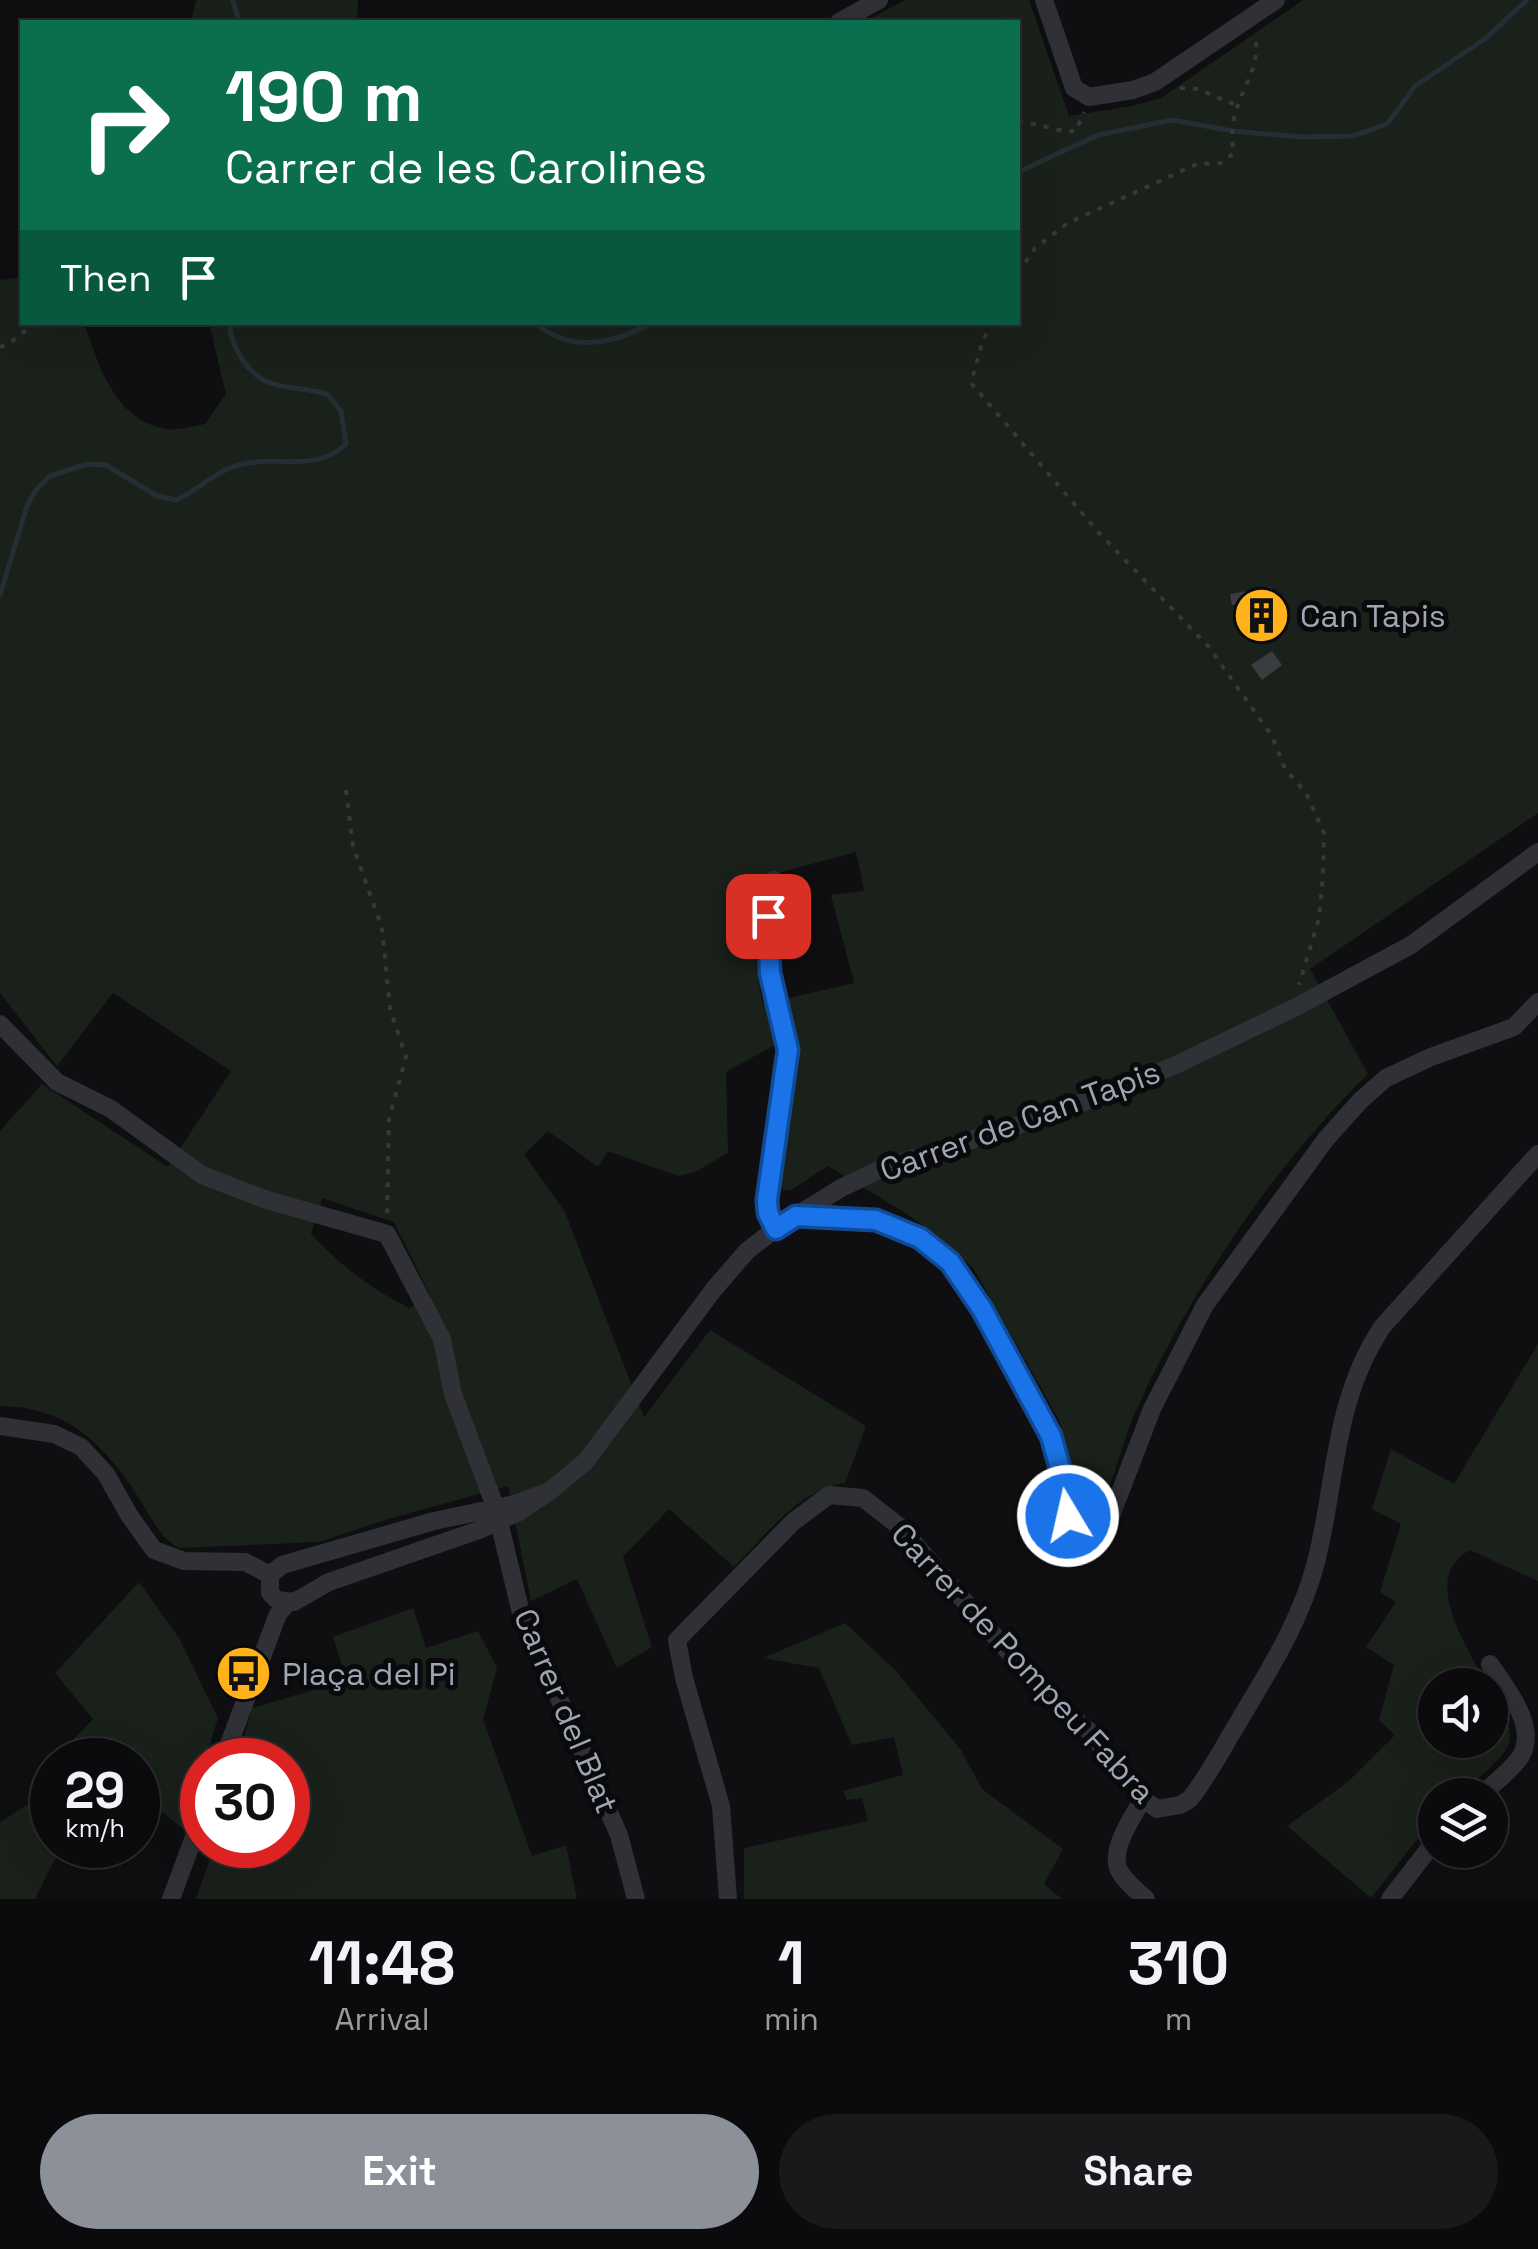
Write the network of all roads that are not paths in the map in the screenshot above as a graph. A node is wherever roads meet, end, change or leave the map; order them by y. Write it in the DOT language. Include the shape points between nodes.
graph roads {
  1 [pos="879,0"];
  2 [pos="1044,0"];
  3 [pos="1276,0"];
  4 [pos="1247,8"];
  5 [pos="843,20"];
  6 [pos="1538,852"];
  7 [pos="774,880"];
  8 [pos="1538,1002"];
  9 [pos="1538,1018"];
  10 [pos="0,1024"];
  11 [pos="1514,1026"];
  12 [pos="1538,1154"];
  13 [pos="796,1216"];
  14 [pos="776,1229"];
  15 [pos="0,1426"];
  16 [pos="497,1515"];
  17 [pos="288,1565"];
  18 [pos="270,1575"];
  19 [pos="294,1600"];
  20 [pos="1490,1664"];
  21 [pos="231,1738"];
  22 [pos="1500,1778"];
  23 [pos="1143,1799"];
  24 [pos="1418,1863"];
  25 [pos="182,1868"];
  26 [pos="171,1899"];
  27 [pos="636,1899"];
  28 [pos="728,1899"];
  29 [pos="1146,1899"];
  30 [pos="1390,1899"];
  1 -- 5 [label="street"];
  2 -- 4 [label="street" via="1070,79 1085,96 1145,87"];
  3 -- 4 [label="street"];
  6 -- 13 [label="street, Carrer de Can Tapis" via="1412,946 1294,1008 1060,1112 883,1168"];
  7 -- 14 [label="street" via="768,962 788,1050 767,1200"];
  8 -- 11 [label="street"];
  9 -- 11 [label="street"];
  10 -- 16 [label="street, Carrer del Blat" via="57,1082 111,1109 202,1175 387,1234 442,1340 453,1394"];
  11 -- 13 [label="street" via="1386,1078 1326,1140 1205,1305 1152,1409 1109,1521 1094,1534 1072,1527 1051,1436 950,1262 934,1247 876,1220"];
  12 -- 23 [label="street, Carrer de Pompeu Fabra" via="1368,1348 1337,1440 1316,1562 1273,1667 1190,1800 1157,1809"];
  13 -- 14 [label="street, Carrer de Can Tapis"];
  14 -- 16 [label="street, Carrer de Can Tapis" via="714,1289 586,1462 519,1512"];
  15 -- 18 [label="street" via="54,1434 81,1447 154,1550 184,1561 245,1562"];
  16 -- 17 [label="street" via="434,1520"];
  16 -- 19 [label="street, Carrer de Can Tapis" via="435,1547"];
  16 -- 27 [label="street, Carrer del Blat" via="524,1620 619,1836"];
  17 -- 18 [label="street"];
  17 -- 19 [label="street" via="305,1577"];
  18 -- 19 [label="street" via="276,1600"];
  19 -- 21 [label="street" via="278,1614"];
  20 -- 22 [label="street" via="1519,1706 1526,1742"];
  23 -- 28 [label="street, Carrer de Pompeu Fabra" via="1089,1731 1032,1680 900,1527 863,1498 830,1495 793,1522 677,1640 721,1806"];
  23 -- 29 [label="street" via="1117,1862"];
  24 -- 30 [label="street"];
  25 -- 26 [label="street"];
}
